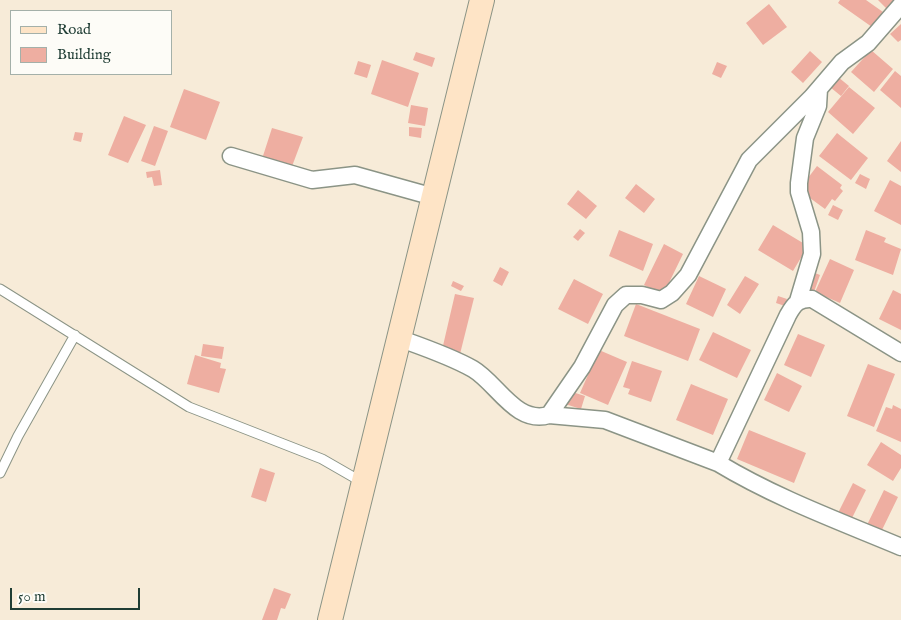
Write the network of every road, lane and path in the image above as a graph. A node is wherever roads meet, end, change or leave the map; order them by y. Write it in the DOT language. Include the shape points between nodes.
graph roads {
  1 [pos="482,0"];
  2 [pos="901,5"];
  3 [pos="819,90"];
  4 [pos="231,156"];
  5 [pos="434,197"];
  6 [pos="0,289"];
  7 [pos="798,302"];
  8 [pos="75,335"];
  9 [pos="398,338"];
  10 [pos="901,353"];
  11 [pos="550,415"];
  12 [pos="718,463"];
  13 [pos="0,473"];
  14 [pos="365,483"];
  15 [pos="901,547"];
  16 [pos="330,620"];
  1 -- 5 [label="main road"];
  2 -- 3 [label="street" via="868,43 842,62"];
  3 -- 7 [label="street" via="818,106 805,138 798,183 807,212 812,254"];
  3 -- 11 [label="street" via="749,160 688,275 672,293 661,300 642,295 626,296 615,305 582,367"];
  4 -- 5 [label="street" via="312,180 355,175"];
  5 -- 9 [label="main road"];
  6 -- 8 [label="lane"];
  7 -- 10 [label="street" via="804,298 812,299"];
  7 -- 12 [label="street" via="788,315"];
  8 -- 13 [label="lane"];
  8 -- 14 [label="lane" via="189,407 322,459"];
  9 -- 11 [label="street" via="476,371 511,405 528,413"];
  9 -- 14 [label="main road"];
  11 -- 12 [label="street" via="605,420"];
  12 -- 15 [label="street" via="756,486"];
  14 -- 16 [label="main road"];
}
